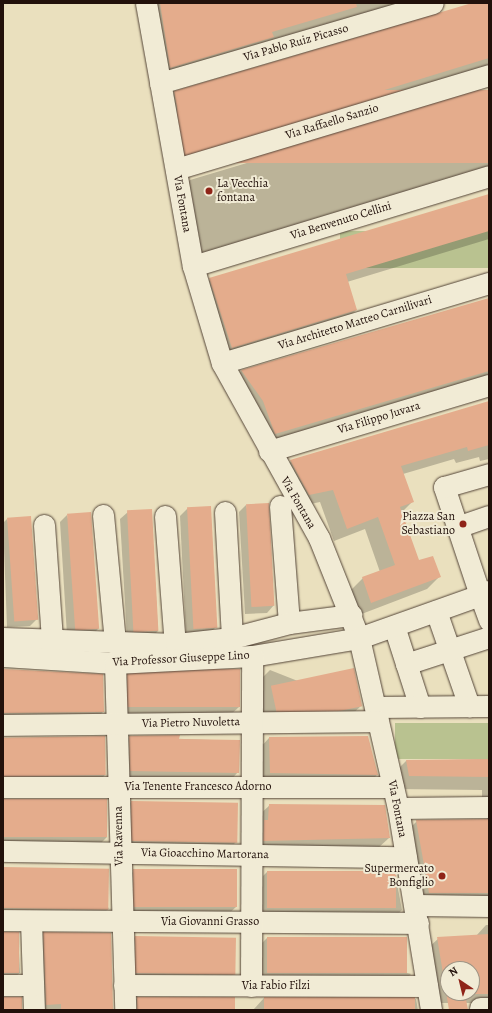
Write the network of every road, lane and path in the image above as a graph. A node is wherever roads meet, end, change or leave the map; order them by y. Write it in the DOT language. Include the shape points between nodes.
graph roads {
  1 [pos="146,3"];
  2 [pos="432,3"];
  3 [pos="489,74"];
  4 [pos="160,83"];
  5 [pos="176,169"];
  6 [pos="489,176"];
  7 [pos="193,266"];
  8 [pos="489,283"];
  9 [pos="222,363"];
  10 [pos="489,385"];
  11 [pos="269,451"];
  12 [pos="488,478"];
  13 [pos="280,506"];
  14 [pos="225,512"];
  15 [pos="103,515"];
  16 [pos="165,516"];
  17 [pos="489,516"];
  18 [pos="44,525"];
  19 [pos="458,528"];
  20 [pos="484,593"];
  21 [pos="436,611"];
  22 [pos="351,614"];
  23 [pos="489,620"];
  24 [pos="288,623"];
  25 [pos="394,626"];
  26 [pos="489,637"];
  27 [pos="3,638"];
  28 [pos="232,638"];
  29 [pos="359,638"];
  30 [pos="52,650"];
  31 [pos="449,650"];
  32 [pos="176,651"];
  33 [pos="115,653"];
  34 [pos="3,656"];
  35 [pos="252,656"];
  36 [pos="406,664"];
  37 [pos="479,706"];
  38 [pos="420,707"];
  39 [pos="377,714"];
  40 [pos="252,722"];
  41 [pos="115,724"];
  42 [pos="3,725"];
  43 [pos="3,787"];
  44 [pos="118,787"];
  45 [pos="252,787"];
  46 [pos="394,787"];
  47 [pos="398,808"];
  48 [pos="489,808"];
  49 [pos="3,851"];
  50 [pos="119,853"];
  51 [pos="251,855"];
  52 [pos="406,857"];
  53 [pos="489,906"];
  54 [pos="417,914"];
  55 [pos="3,920"];
  56 [pos="31,921"];
  57 [pos="122,922"];
  58 [pos="251,922"];
  59 [pos="3,985"];
  60 [pos="33,985"];
  61 [pos="124,985"];
  62 [pos="251,986"];
  63 [pos="427,986"];
  64 [pos="34,1010"];
  65 [pos="125,1010"];
  66 [pos="431,1010"];
  1 -- 4 [label="street, Via Fontana"];
  2 -- 4 [label="street, Via Pablo Ruiz Picasso"];
  3 -- 5 [label="street, Via Raffaello Sanzio"];
  4 -- 5 [label="street, Via Fontana"];
  5 -- 7 [label="street, Via Fontana"];
  6 -- 7 [label="street, Via Benvenuto Cellini"];
  7 -- 9 [label="street, Via Fontana"];
  8 -- 9 [label="street, Via Architetto Matteo Carnilivari"];
  9 -- 11 [label="street, Via Fontana"];
  10 -- 11 [label="street, Via Filippo Juvara"];
  11 -- 22 [label="street, Via Fontana" via="319,538"];
  12 -- 19 [label="street" via="444,487"];
  13 -- 24 [label="street"];
  14 -- 28 [label="street"];
  15 -- 33 [label="street, Via Ravenna"];
  16 -- 32 [label="street"];
  17 -- 19 [label="street"];
  18 -- 30 [label="street"];
  19 -- 20 [label="street"];
  20 -- 21 [label="street, Via Professor Giuseppe Lino"];
  20 -- 23 [label="street"];
  21 -- 25 [label="street, Via Professor Giuseppe Lino"];
  21 -- 31 [label="street"];
  22 -- 24 [label="street"];
  22 -- 29 [label="street, Via Fontana"];
  24 -- 28 [label="street"];
  25 -- 29 [label="street, Via Professor Giuseppe Lino"];
  25 -- 36 [label="street"];
  26 -- 31 [label="street"];
  27 -- 30 [label="street"];
  28 -- 32 [label="street"];
  29 -- 35 [label="street, Via Professor Giuseppe Lino"];
  29 -- 39 [label="street, Via Fontana"];
  30 -- 33 [label="street, Via Professor Giuseppe Lino"];
  30 -- 34 [label="street, Via Professor Giuseppe Lino"];
  31 -- 36 [label="street"];
  31 -- 37 [label="street"];
  32 -- 33 [label="street, Via Professor Giuseppe Lino"];
  32 -- 35 [label="street, Via Professor Giuseppe Lino"];
  33 -- 41 [label="street, Via Ravenna"];
  35 -- 40 [label="street"];
  36 -- 38 [label="street"];
  37 -- 38 [label="street, Via Pietro Nuvoletta"];
  38 -- 39 [label="street, Via Pietro Nuvoletta"];
  39 -- 40 [label="street, Via Pietro Nuvoletta"];
  39 -- 46 [label="street, Via Fontana"];
  40 -- 41 [label="street, Via Pietro Nuvoletta"];
  40 -- 45 [label="street"];
  41 -- 42 [label="street, Via Pietro Nuvoletta"];
  41 -- 44 [label="street, Via Ravenna"];
  43 -- 44 [label="street, Via Tenente Francesco Adorno"];
  44 -- 45 [label="street, Via Tenente Francesco Adorno"];
  44 -- 50 [label="street, Via Ravenna"];
  45 -- 46 [label="street, Via Tenente Francesco Adorno"];
  45 -- 51 [label="street"];
  46 -- 47 [label="street, Via Fontana"];
  47 -- 48 [label="street"];
  47 -- 52 [label="street, Via Fontana"];
  49 -- 50 [label="street, Via Gioacchino Martorana"];
  50 -- 51 [label="street, Via Gioacchino Martorana"];
  50 -- 57 [label="street, Via Ravenna"];
  51 -- 52 [label="street, Via Gioacchino Martorana"];
  51 -- 58 [label="street"];
  52 -- 54 [label="street, Via Fontana"];
  53 -- 54 [label="street, Via Giovanni Grasso"];
  54 -- 58 [label="street, Via Giovanni Grasso"];
  54 -- 63 [label="street, Via Fontana"];
  55 -- 56 [label="street, Via Giovanni Grasso"];
  56 -- 57 [label="street, Via Giovanni Grasso"];
  56 -- 60 [label="street"];
  57 -- 58 [label="street, Via Giovanni Grasso"];
  57 -- 61 [label="street, Via Ravenna"];
  58 -- 62 [label="street"];
  59 -- 60 [label="street"];
  60 -- 64 [label="street"];
  61 -- 62 [label="street, Via Fabio Filzi"];
  61 -- 65 [label="street, Via Ravenna"];
  62 -- 63 [label="street, Via Fabio Filzi"];
  63 -- 66 [label="street, Via Fontana"];
}
